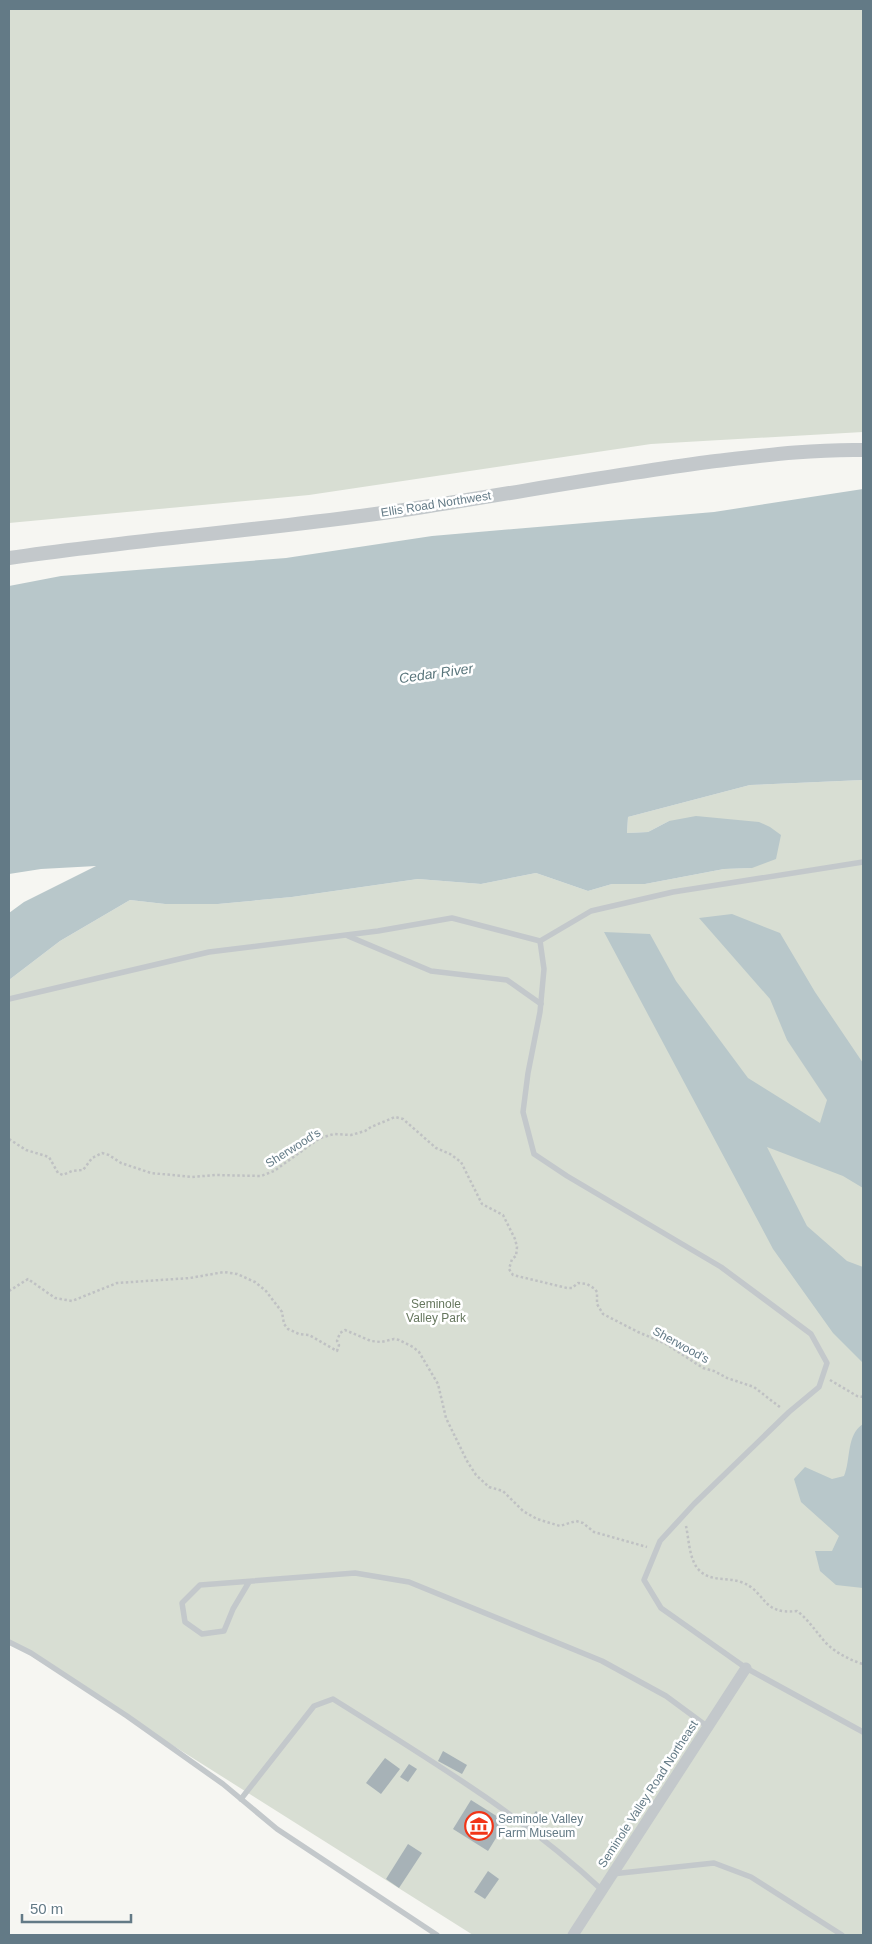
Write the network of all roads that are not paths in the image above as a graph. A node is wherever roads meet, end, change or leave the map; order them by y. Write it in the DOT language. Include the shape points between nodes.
graph roads {
  1 [pos="863,450"];
  2 [pos="9,558"];
  3 [pos="863,862"];
  4 [pos="347,935"];
  5 [pos="540,941"];
  6 [pos="9,999"];
  7 [pos="541,1004"];
  8 [pos="248,1582"];
  9 [pos="9,1642"];
  10 [pos="746,1668"];
  11 [pos="708,1727"];
  12 [pos="863,1732"];
  13 [pos="241,1799"];
  14 [pos="612,1874"];
  15 [pos="602,1890"];
  16 [pos="438,1935"];
  17 [pos="573,1935"];
  18 [pos="842,1935"];
  1 -- 2 [label="street, Ellis Road Northwest" via="786,452 636,472 407,510"];
  3 -- 5 [label="lane" via="673,892 591,911"];
  4 -- 5 [label="lane" via="452,918"];
  4 -- 6 [label="lane" via="209,952"];
  4 -- 7 [label="lane" via="431,971 506,980"];
  5 -- 7 [label="lane" via="544,969"];
  7 -- 10 [label="lane" via="524,1112 534,1154 721,1267 811,1334 827,1363 819,1387 789,1412 660,1541 644,1580 661,1608"];
  8 -- 8 [label="lane" via="224,1631 202,1634 185,1622 182,1603 200,1585"];
  8 -- 11 [label="lane" via="355,1573 408,1582 602,1661 666,1696"];
  9 -- 13 [label="lane" via="127,1716"];
  10 -- 11 [label="street, Seminole Valley Road Northeast"];
  10 -- 12 [label="lane"];
  11 -- 14 [label="street, Seminole Valley Road Northeast"];
  13 -- 15 [label="lane" via="314,1706 333,1699 488,1797 565,1856"];
  13 -- 16 [label="lane" via="277,1828"];
  14 -- 15 [label="street, Seminole Valley Road Northeast"];
  14 -- 18 [label="lane" via="714,1863 751,1877"];
  15 -- 17 [label="street, Seminole Valley Road Northeast"];
}
